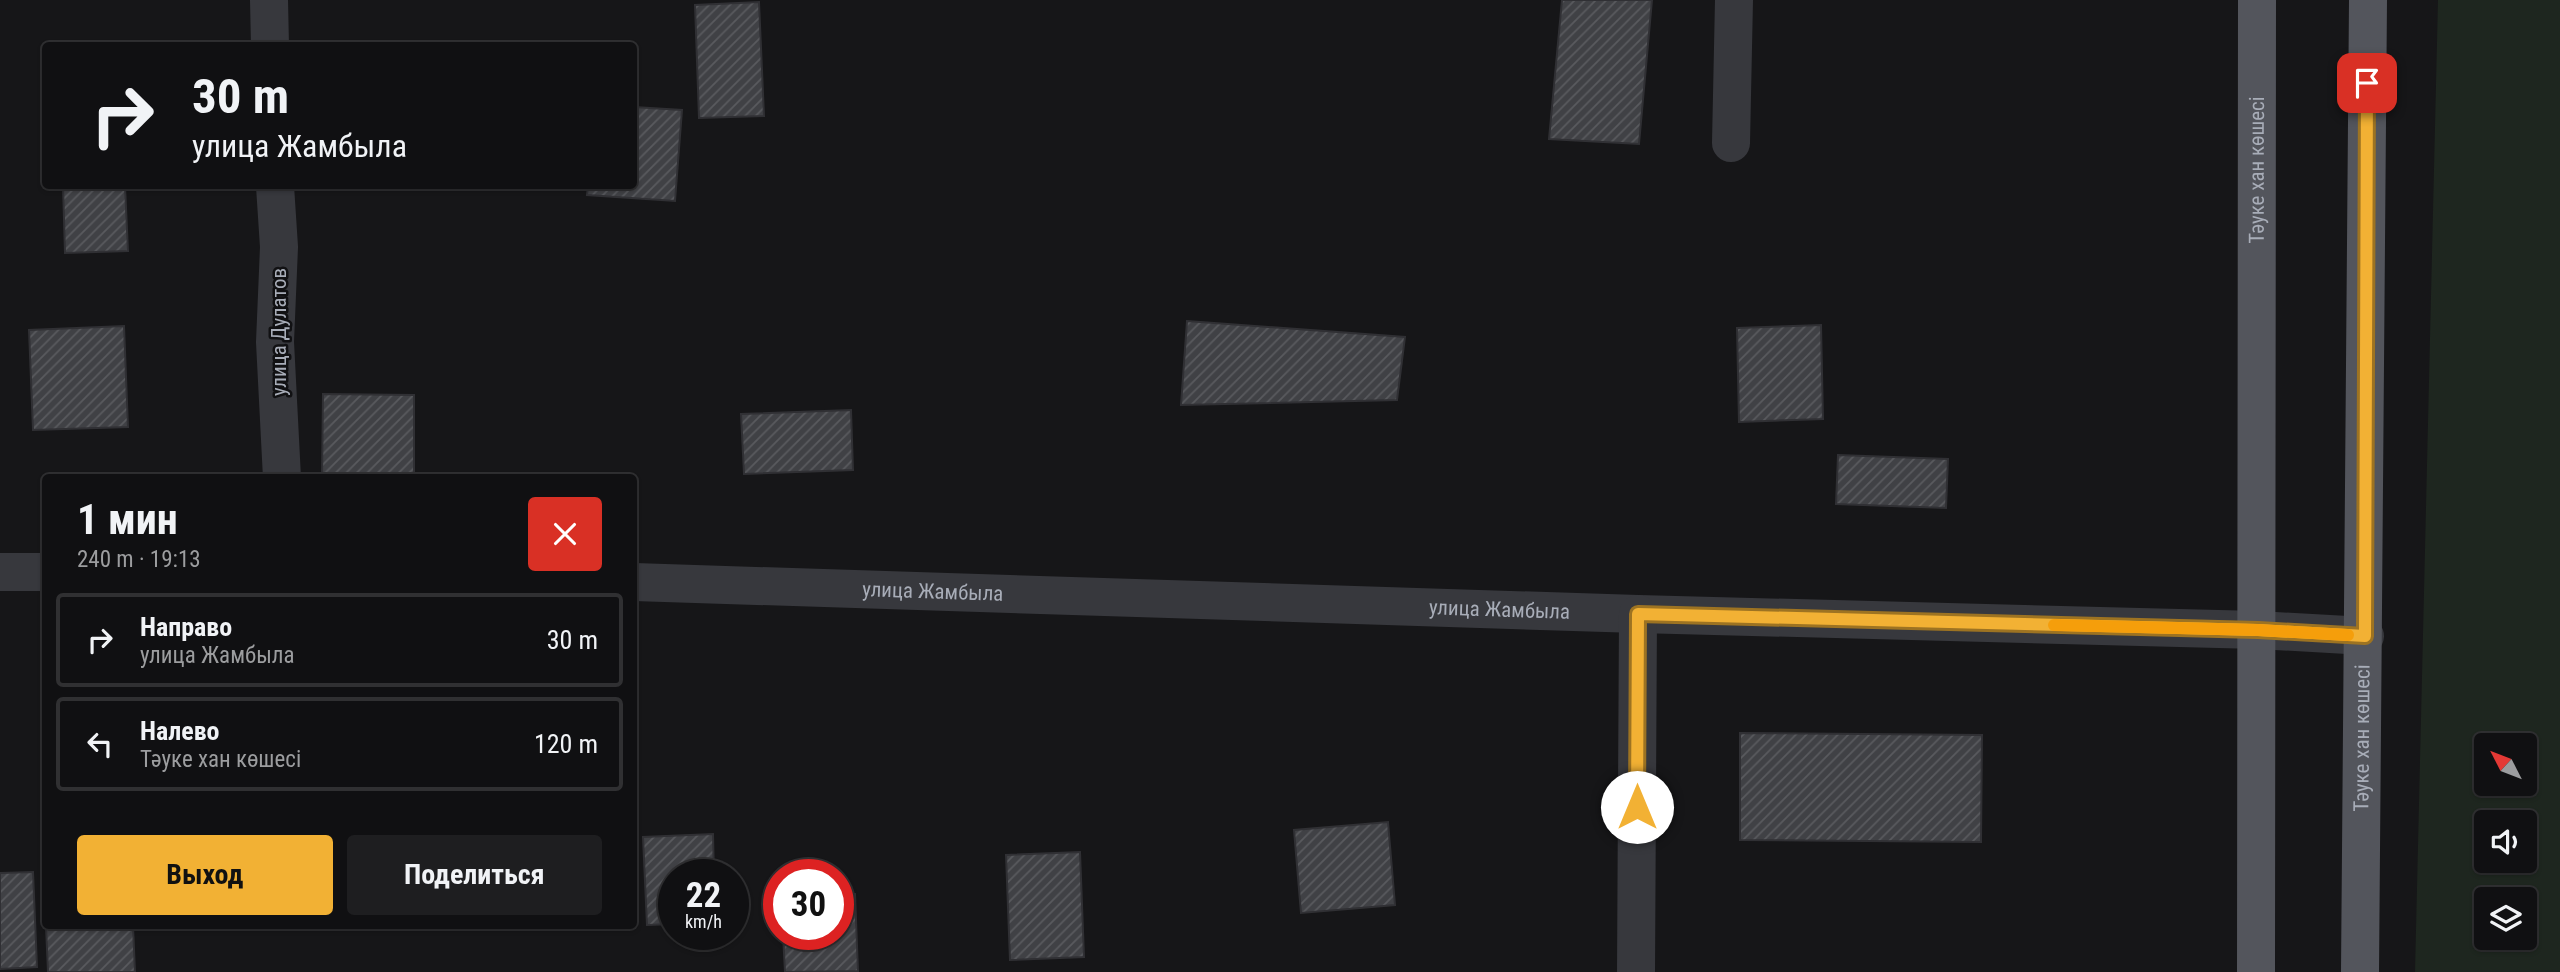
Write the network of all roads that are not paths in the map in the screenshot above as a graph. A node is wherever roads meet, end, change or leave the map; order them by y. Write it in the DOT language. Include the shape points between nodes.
graph roads {
  1 [pos="269,0"];
  2 [pos="1734,0"];
  3 [pos="2257,0"];
  4 [pos="2368,0"];
  5 [pos="270,42"];
  6 [pos="1731,143"];
  7 [pos="275,189"];
  8 [pos="282,474"];
  9 [pos="0,572"];
  10 [pos="42,572"];
  11 [pos="637,582"];
  12 [pos="1638,614"];
  13 [pos="2258,630"];
  14 [pos="2365,636"];
  15 [pos="1636,972"];
  16 [pos="2256,972"];
  17 [pos="2360,972"];
  1 -- 5 [label="street"];
  2 -- 6 [label="street"];
  3 -- 13 [label="main road, Тәуке хан көшесі"];
  4 -- 14 [label="main road, Тәуке хан көшесі"];
  7 -- 8 [label="street, улица Дулатов" via="279,247 275,342"];
  9 -- 10 [label="street"];
  11 -- 12 [label="street, улица Жамбыла"];
  12 -- 13 [label="street, улица Жамбыла"];
  12 -- 15 [label="street"];
  13 -- 14 [label="street, улица Жамбыла"];
  13 -- 16 [label="main road, Тәуке хан көшесі"];
  14 -- 17 [label="main road, Тәуке хан көшесі"];
}
